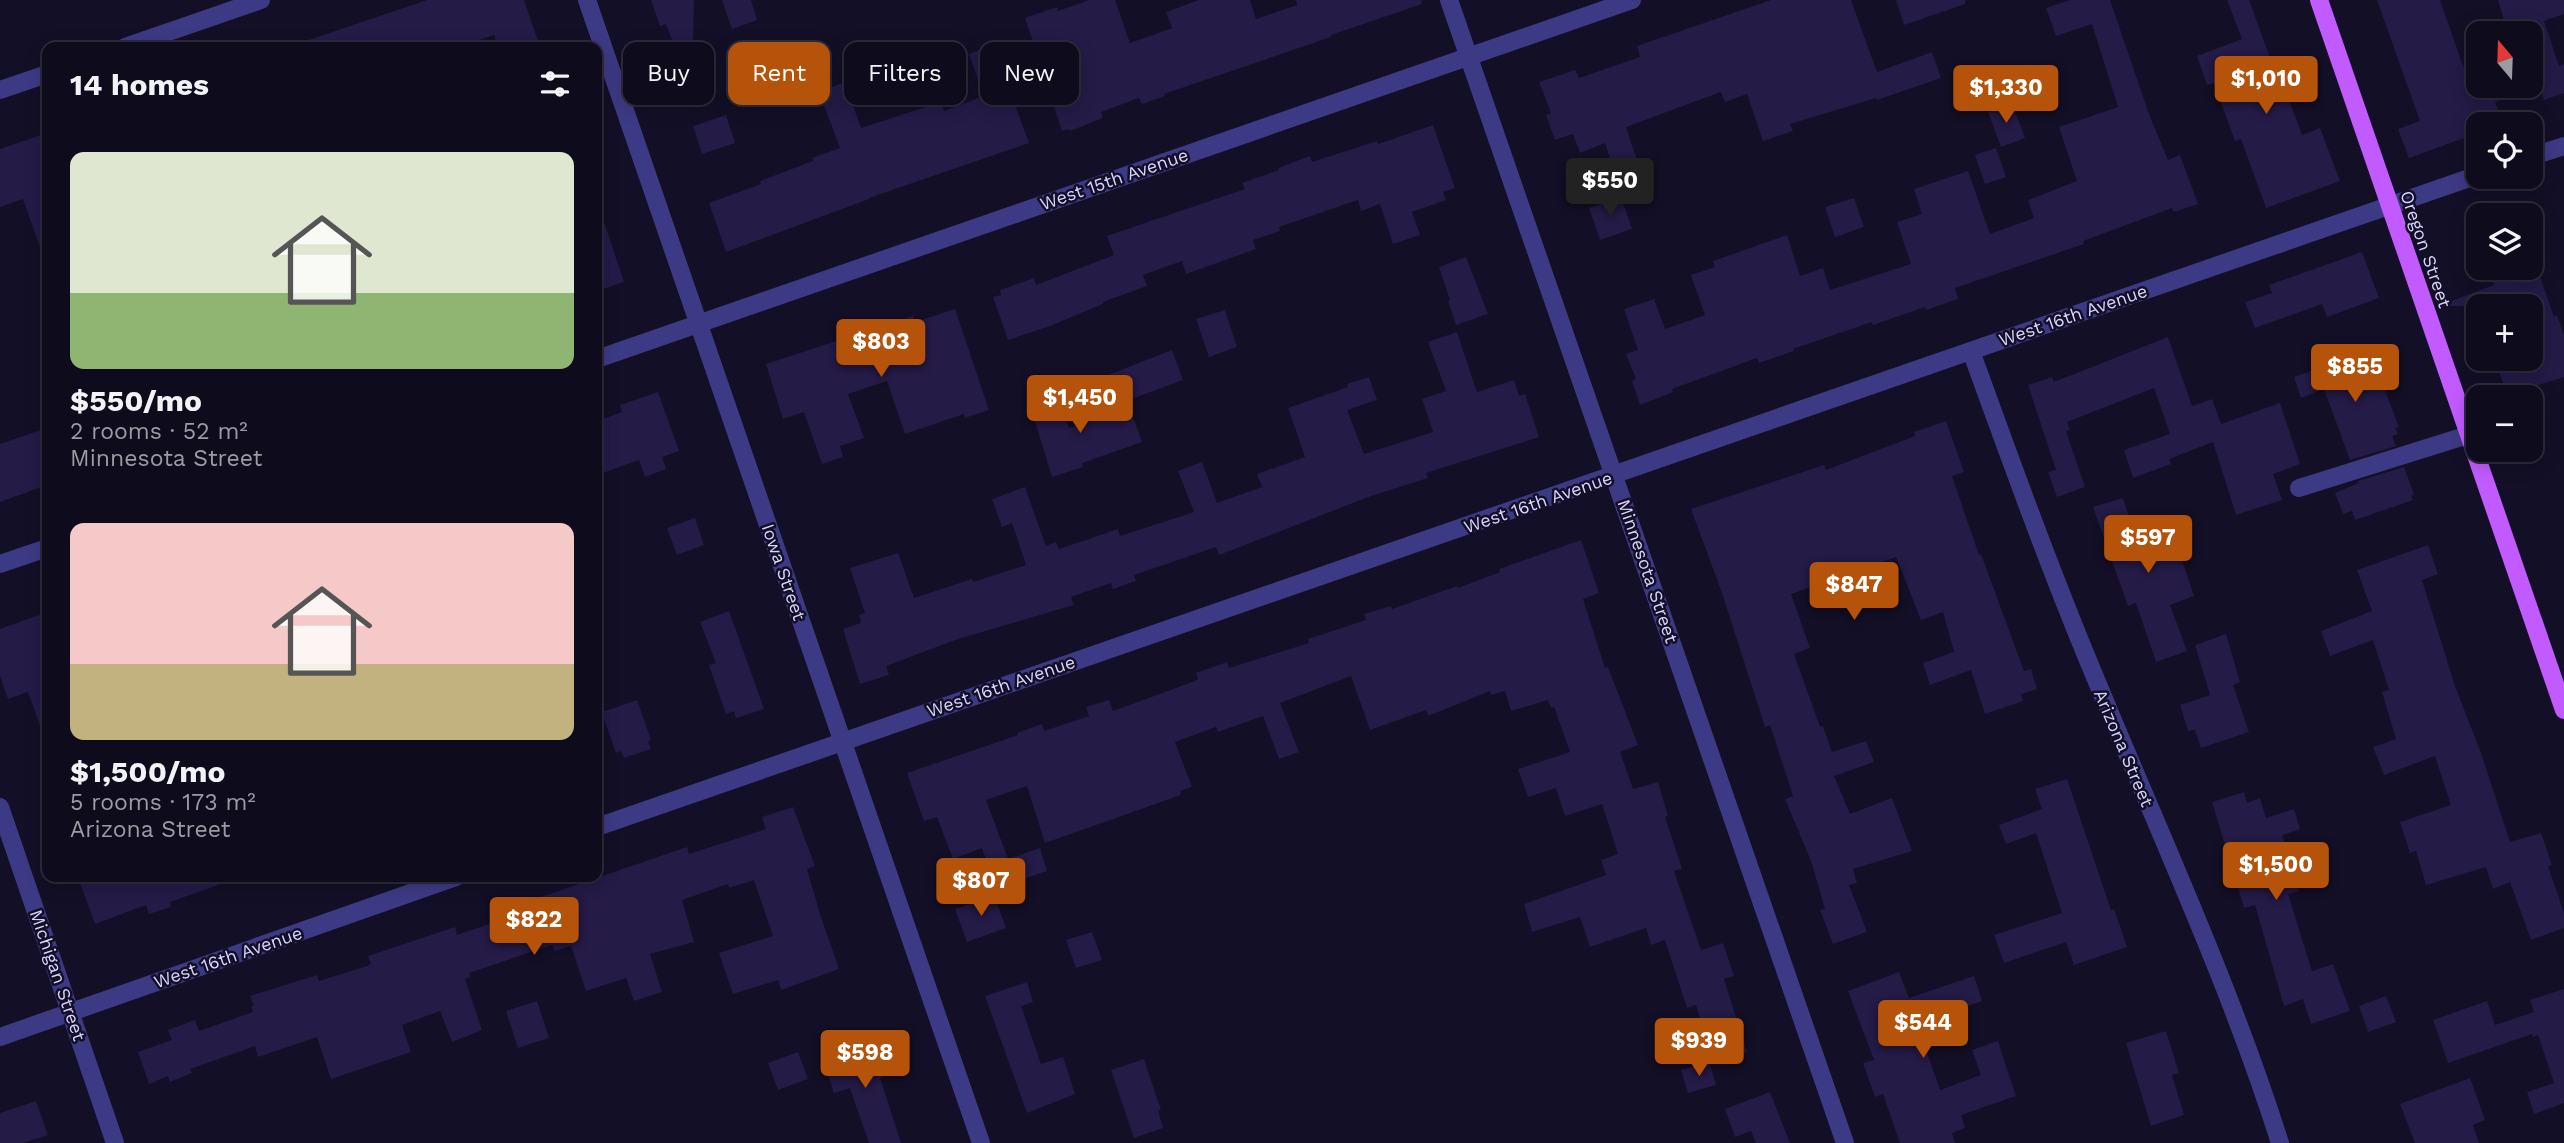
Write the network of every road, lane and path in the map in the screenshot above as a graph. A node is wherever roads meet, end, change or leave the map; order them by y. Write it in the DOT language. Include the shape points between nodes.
graph roads {
  1 [pos="261,0"];
  2 [pos="587,0"];
  3 [pos="1449,0"];
  4 [pos="1632,0"];
  5 [pos="2319,0"];
  6 [pos="139,42"];
  7 [pos="601,42"];
  8 [pos="602,44"];
  9 [pos="1468,56"];
  10 [pos="42,76"];
  11 [pos="0,90"];
  12 [pos="2564,146"];
  13 [pos="2543,153"];
  14 [pos="2466,179"];
  15 [pos="2389,205"];
  16 [pos="698,324"];
  17 [pos="1971,351"];
  18 [pos="602,357"];
  19 [pos="2466,429"];
  20 [pos="2466,436"];
  21 [pos="2477,462"];
  22 [pos="1615,475"];
  23 [pos="2299,488"];
  24 [pos="42,550"];
  25 [pos="0,564"];
  26 [pos="2564,710"];
  27 [pos="843,741"];
  28 [pos="0,807"];
  29 [pos="602,825"];
  30 [pos="442,882"];
  31 [pos="70,1012"];
  32 [pos="0,1037"];
  33 [pos="115,1143"];
  34 [pos="981,1143"];
  35 [pos="1845,1143"];
  36 [pos="2280,1143"];
  1 -- 6 [label="street"];
  2 -- 7 [label="street, Iowa Street"];
  3 -- 9 [label="street, Minnesota Street"];
  4 -- 9 [label="street, West 15th Avenue"];
  5 -- 15 [label="main road, Oregon Street"];
  8 -- 16 [label="street, Iowa Street"];
  9 -- 16 [label="street, West 15th Avenue"];
  9 -- 22 [label="street, Minnesota Street"];
  10 -- 11 [label="street"];
  12 -- 13 [label="street"];
  14 -- 15 [label="street, West 16th Avenue"];
  15 -- 17 [label="street, West 16th Avenue"];
  15 -- 19 [label="main road, Oregon Street"];
  16 -- 18 [label="street, West 15th Avenue"];
  16 -- 27 [label="street, Iowa Street"];
  17 -- 22 [label="street, West 16th Avenue"];
  17 -- 36 [label="street, Arizona Street" via="2098,685 2211,952"];
  20 -- 23 [label="street"];
  21 -- 26 [label="main road, Oregon Street"];
  22 -- 27 [label="street, West 16th Avenue"];
  22 -- 35 [label="street, Minnesota Street"];
  24 -- 25 [label="street"];
  27 -- 29 [label="street, West 16th Avenue"];
  27 -- 34 [label="street, Iowa Street"];
  28 -- 31 [label="street, Michigan Street"];
  30 -- 31 [label="street, West 16th Avenue"];
  31 -- 32 [label="street, West 16th Avenue"];
  31 -- 33 [label="street, Michigan Street"];
}
